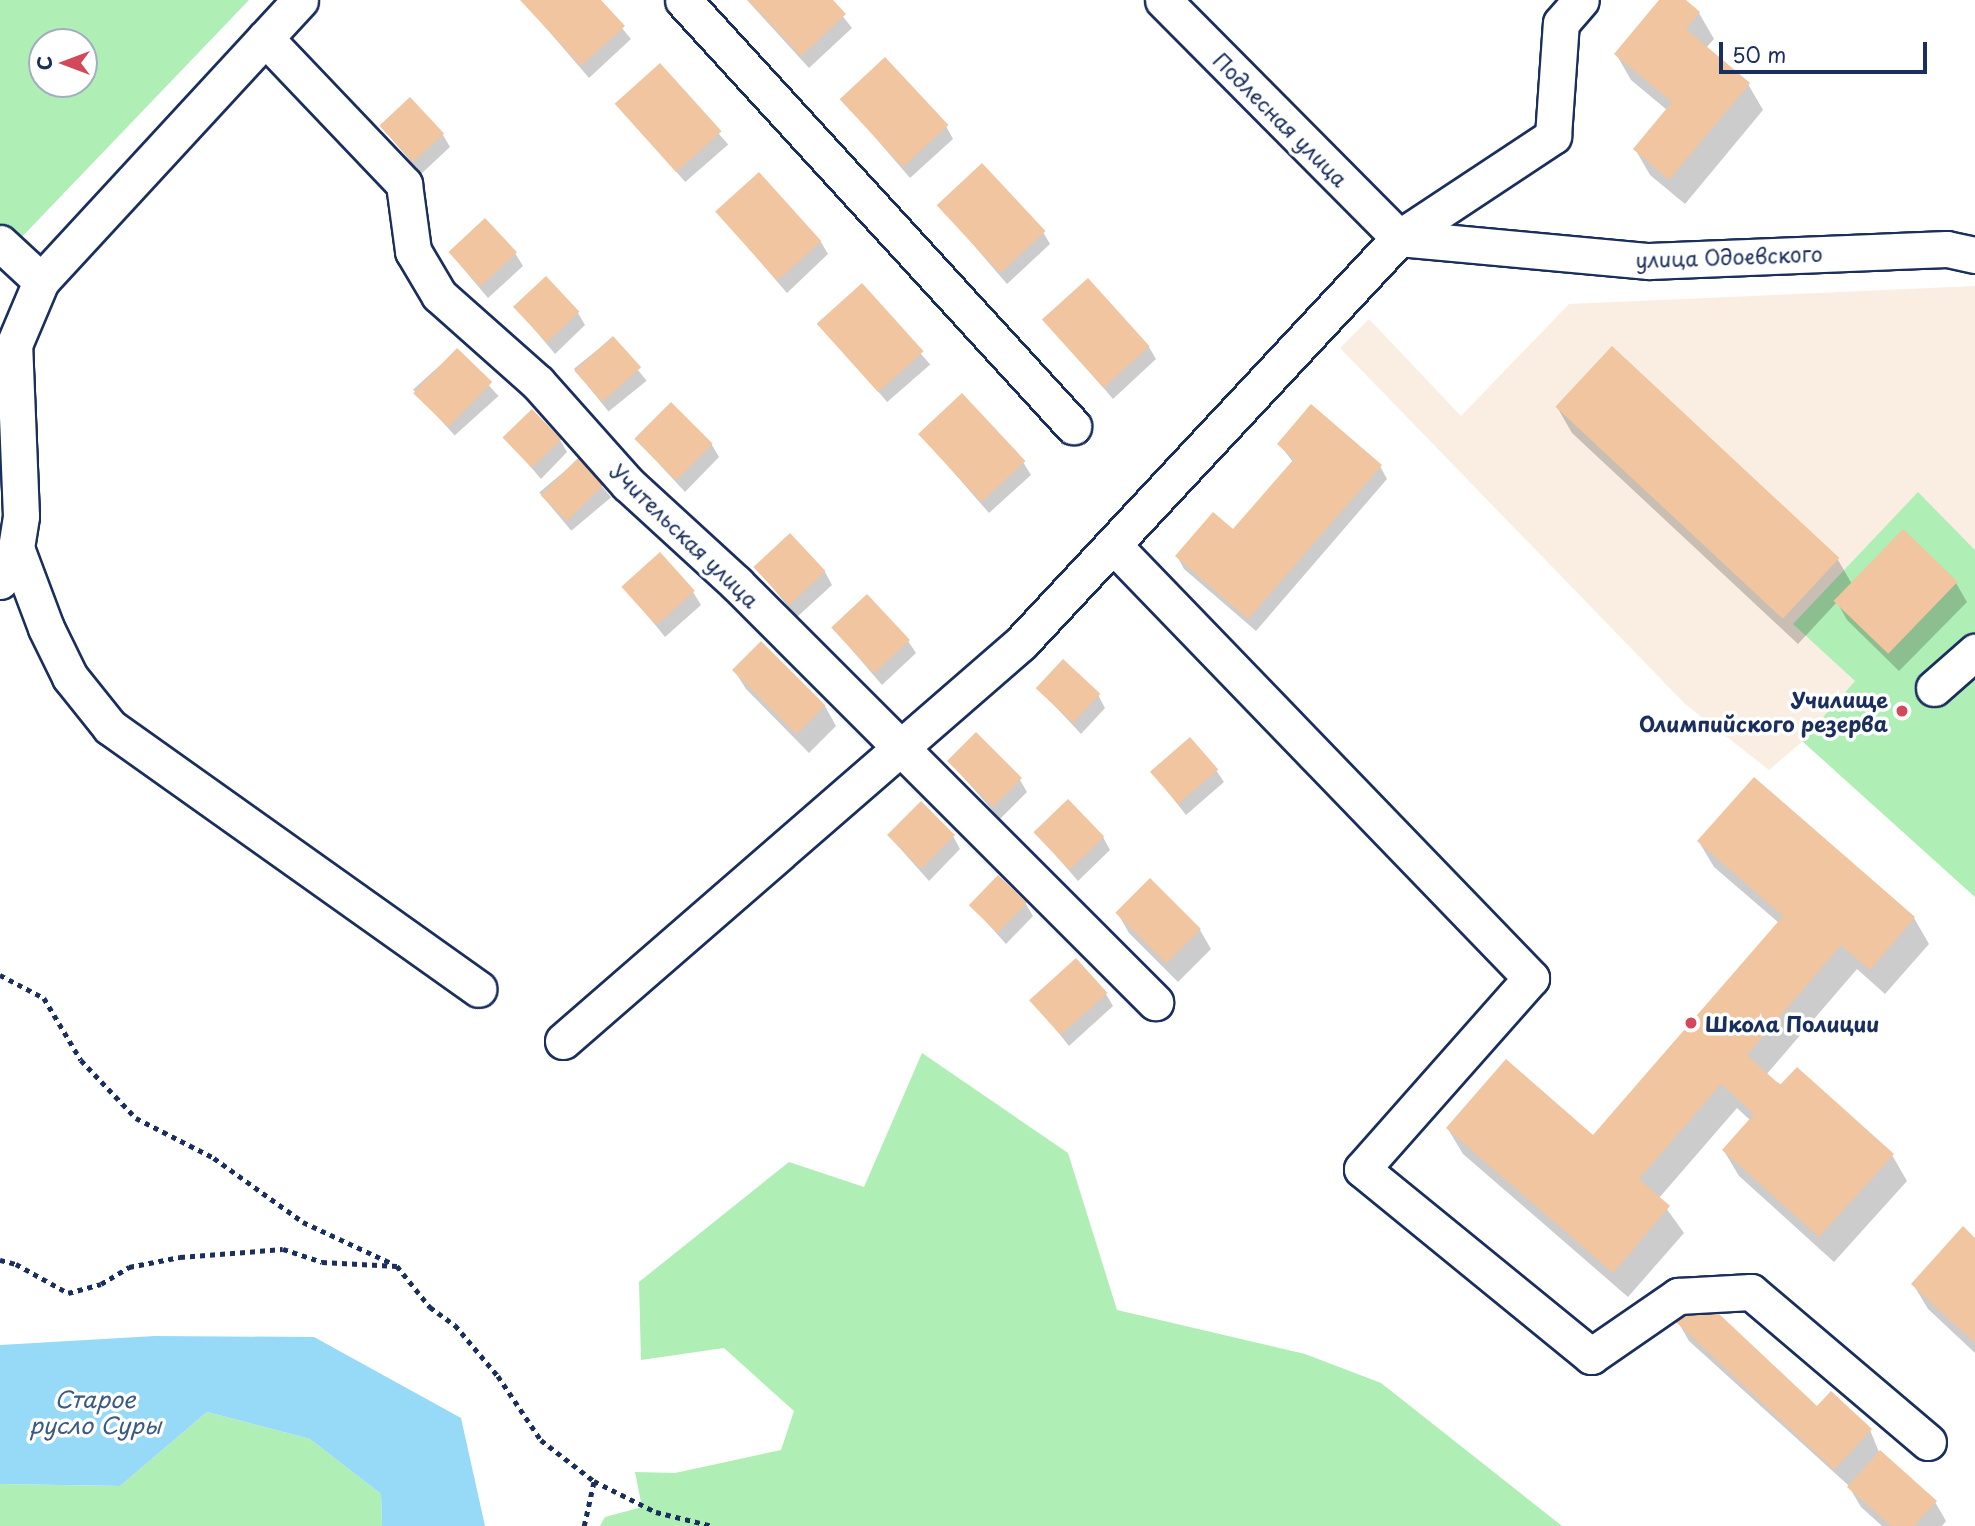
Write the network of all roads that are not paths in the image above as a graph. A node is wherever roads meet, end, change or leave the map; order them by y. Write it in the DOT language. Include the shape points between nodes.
graph roads {
  1 [pos="300,0"];
  2 [pos="682,0"];
  3 [pos="1163,0"];
  4 [pos="1581,0"];
  5 [pos="265,38"];
  6 [pos="1399,238"];
  7 [pos="0,243"];
  8 [pos="1975,255"];
  9 [pos="41,281"];
  10 [pos="1073,426"];
  11 [pos="1112,545"];
  12 [pos="16,548"];
  13 [pos="0,581"];
  14 [pos="1975,652"];
  15 [pos="1934,688"];
  16 [pos="899,749"];
  17 [pos="478,989"];
  18 [pos="1155,1002"];
  19 [pos="563,1041"];
  20 [pos="1928,1442"];
  1 -- 5 [label="street"];
  2 -- 10 [label="street"];
  3 -- 6 [label="street, Подлесная улица"];
  4 -- 6 [label="street" via="1561,23 1553,136"];
  5 -- 9 [label="street"];
  5 -- 16 [label="street, Учительская улица" via="404,184 413,251 439,295 538,383 628,484 736,583"];
  6 -- 8 [label="street, улица Одоевского" via="1649,261 1947,249"];
  6 -- 11 [label="street"];
  7 -- 9 [label="street"];
  9 -- 12 [label="street" via="14,345 20,516"];
  11 -- 16 [label="street" via="1021,643"];
  11 -- 20 [label="street" via="1531,978 1362,1170 1591,1356 1678,1296 1751,1292"];
  12 -- 13 [label="street"];
  12 -- 17 [label="street" via="70,677 110,727"];
  14 -- 15 [label="street"];
  16 -- 18 [label="street, Учительская улица"];
  16 -- 19 [label="street"];
}
